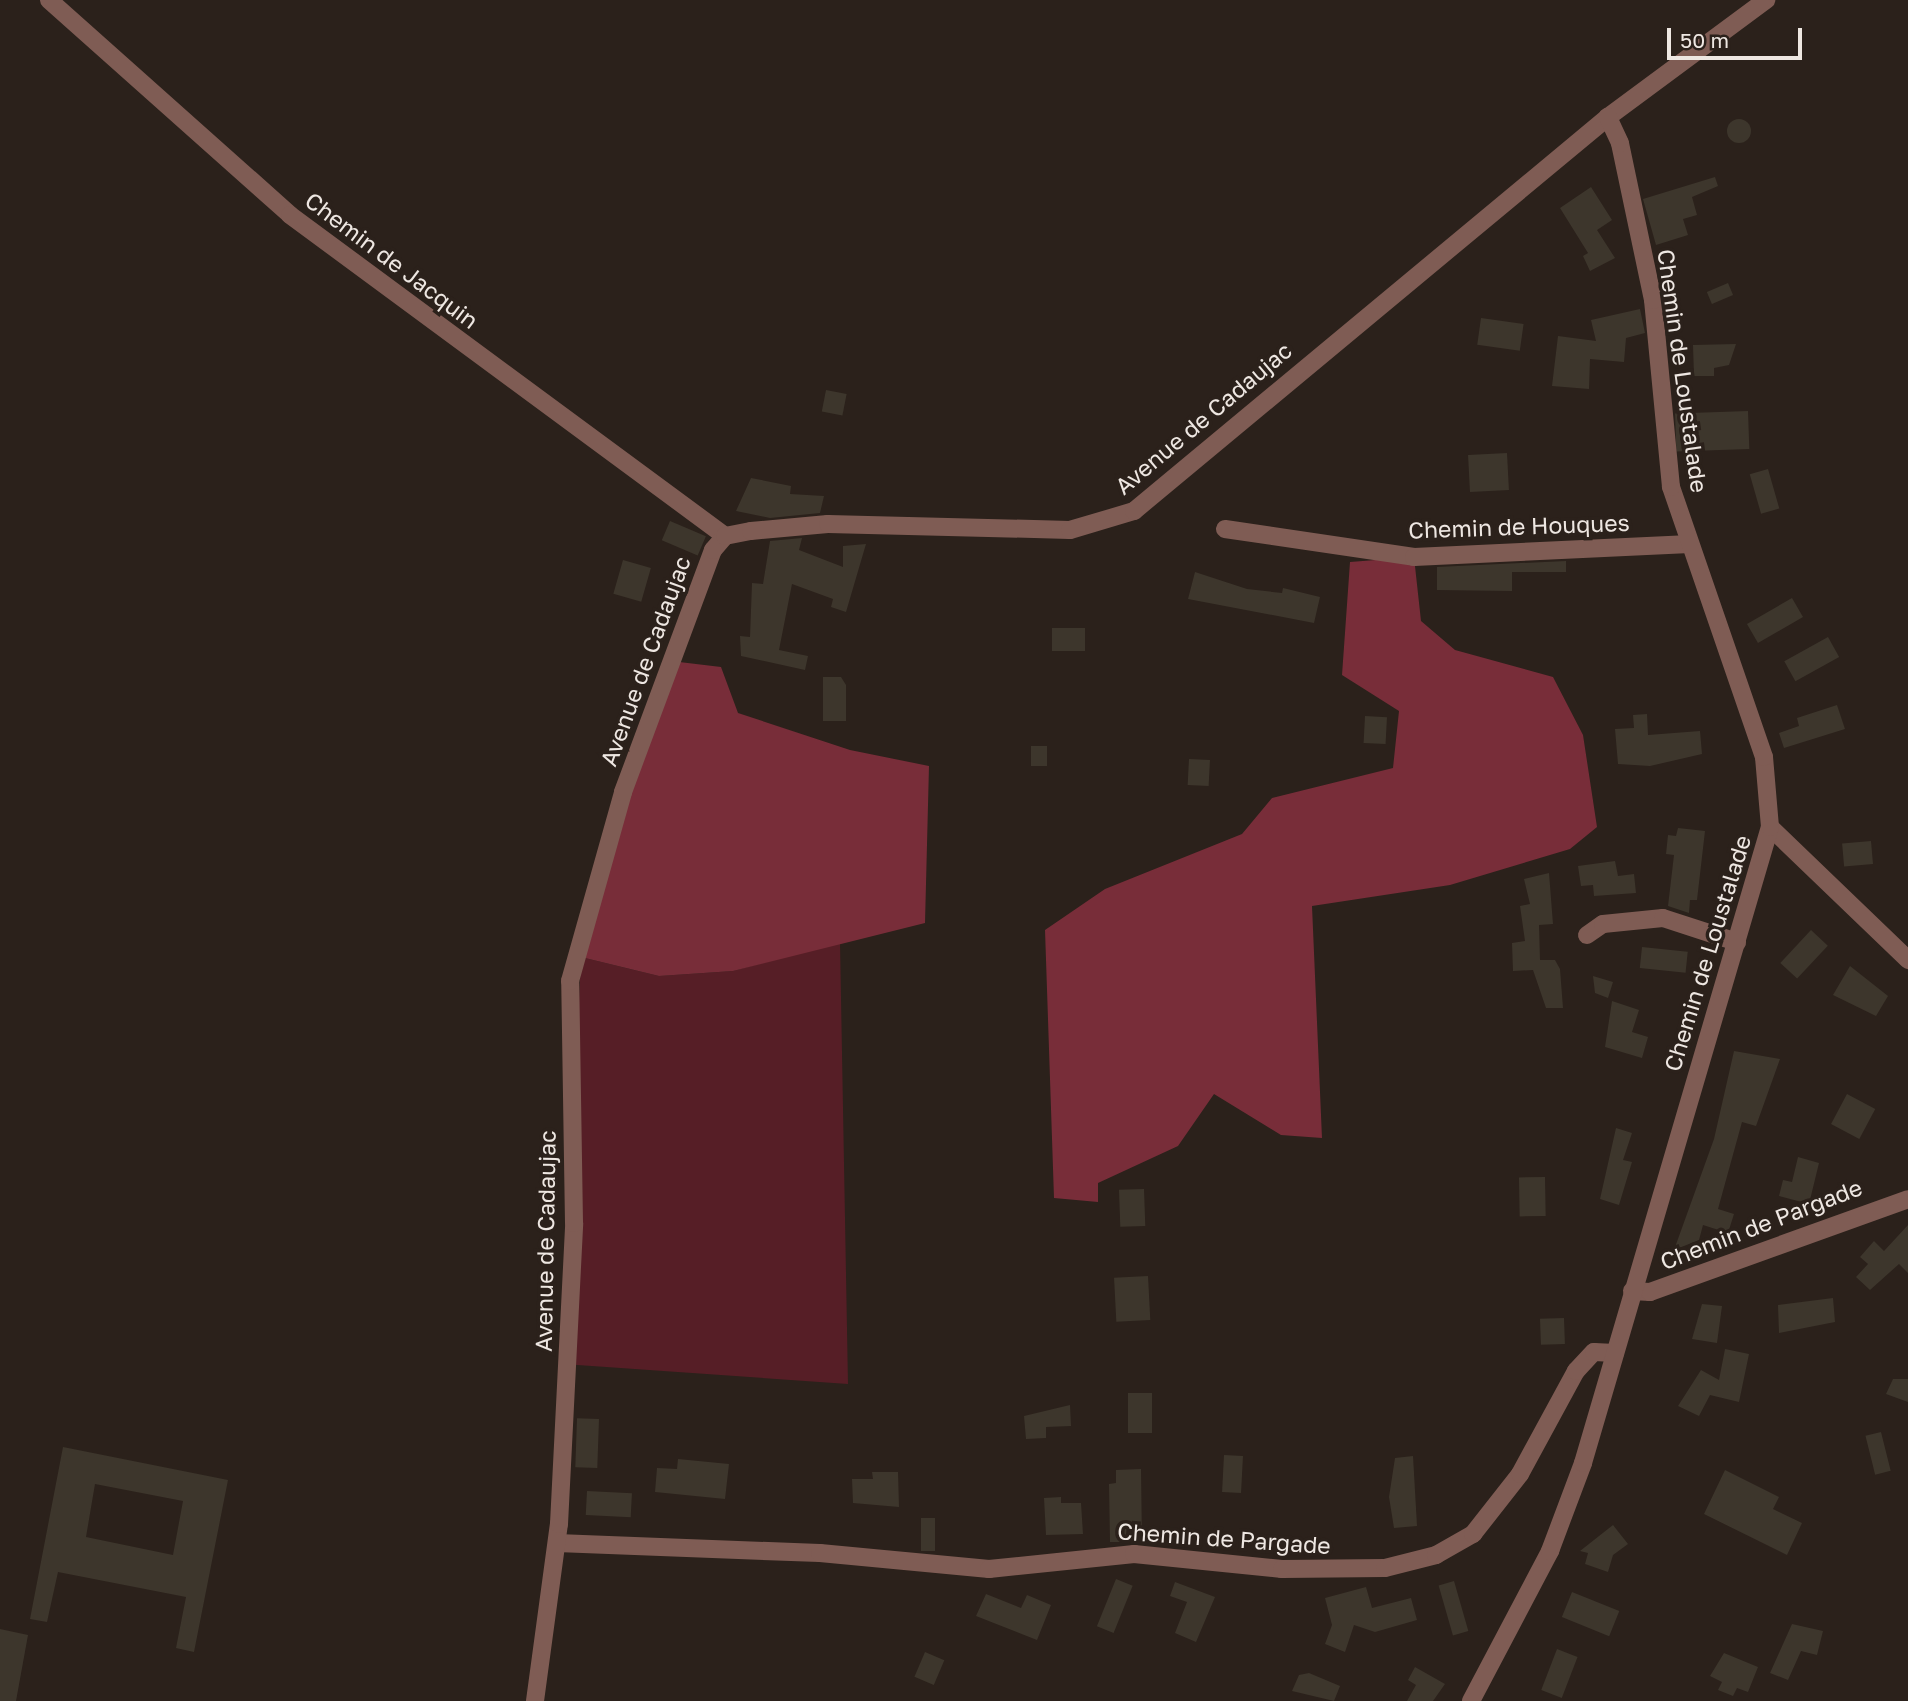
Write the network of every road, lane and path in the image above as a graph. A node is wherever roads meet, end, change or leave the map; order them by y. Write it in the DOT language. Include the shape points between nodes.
graph roads {
  1 [pos="49,0"];
  2 [pos="1766,0"];
  3 [pos="1608,117"];
  4 [pos="1225,529"];
  5 [pos="725,536"];
  6 [pos="1689,544"];
  7 [pos="1770,827"];
  8 [pos="1587,934"];
  9 [pos="1737,942"];
  10 [pos="1908,960"];
  11 [pos="1908,1199"];
  12 [pos="1632,1291"];
  13 [pos="1615,1353"];
  14 [pos="557,1543"];
  15 [pos="536,1701"];
  16 [pos="1471,1701"];
  1 -- 5 [label="street, Chemin de Jacquin" via="290,215"];
  2 -- 3 [label="street, Avenue de Cadaujac"];
  3 -- 5 [label="street, Avenue de Cadaujac" via="1134,511 1070,530 828,524"];
  3 -- 6 [label="street, Chemin de Loustalade" via="1620,144 1653,300 1667,464"];
  4 -- 6 [label="street, Chemin de Houques" via="1414,558"];
  5 -- 14 [label="street, Avenue de Cadaujac" via="701,570 623,792 570,982 574,1223"];
  6 -- 7 [label="street, Chemin de Loustalade" via="1764,757"];
  7 -- 9 [label="street, Chemin de Loustalade"];
  7 -- 10 [label="street"];
  8 -- 9 [label="street" via="1602,924 1663,918"];
  9 -- 12 [label="street, Chemin de Loustalade"];
  11 -- 12 [label="street, Chemin de Pargade" via="1650,1292"];
  12 -- 13 [label="street, Chemin de Loustalade"];
  13 -- 14 [label="street, Chemin de Pargade" via="1589,1355 1520,1474 1473,1534 1436,1555 1385,1568 1282,1569 1134,1554 989,1569 820,1553"];
  13 -- 16 [label="street, Chemin de Loustalade" via="1550,1550"];
  14 -- 15 [label="street, Avenue de Cadaujac"];
}
